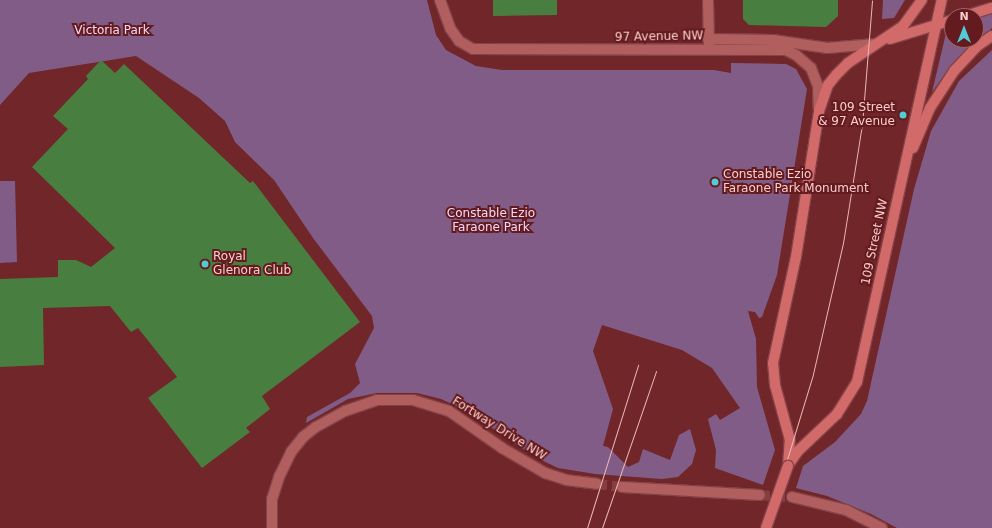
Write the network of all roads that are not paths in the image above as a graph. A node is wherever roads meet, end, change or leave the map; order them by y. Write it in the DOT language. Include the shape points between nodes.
graph roads {
  1 [pos="440,0"];
  2 [pos="708,0"];
  3 [pos="922,0"];
  4 [pos="942,0"];
  5 [pos="944,22"];
  6 [pos="938,24"];
  7 [pos="992,36"];
  8 [pos="709,44"];
  9 [pos="875,44"];
  10 [pos="819,112"];
  11 [pos="904,171"];
  12 [pos="788,466"];
  13 [pos="597,484"];
  14 [pos="622,487"];
  15 [pos="760,495"];
  16 [pos="792,497"];
  17 [pos="272,528"];
  18 [pos="766,528"];
  19 [pos="882,528"];
  1 -- 8 [label="street, 97 Avenue NW" via="450,28 459,41 473,49 498,51"];
  2 -- 8 [label="street"];
  3 -- 9 [label="main road, 109 Street NW" via="903,26"];
  4 -- 6 [label="main road, 109 Street NW"];
  5 -- 6 [label="main road, 97 Avenue NW"];
  6 -- 9 [label="main road, 97 Avenue NW"];
  6 -- 11 [label="main road, 109 Street NW"];
  7 -- 11 [label="main road" via="954,70 930,108"];
  8 -- 9 [label="street, 97 Avenue NW" via="773,40 827,48"];
  8 -- 10 [label="street, 97 Avenue NW" via="772,49 796,55 806,62 816,79"];
  9 -- 10 [label="main road, 109 Street NW" via="836,74 828,85"];
  10 -- 12 [label="main road, 109 Street NW" via="796,257 775,351 775,385 790,440"];
  11 -- 12 [label="main road, 109 Street NW" via="857,382 846,403 798,451"];
  12 -- 18 [label="main road, 109 Street NW, bridge"];
  13 -- 17 [label="street, Fortway Drive NW" via="566,480 545,473 502,448 449,411 413,400 377,400 345,411 316,427 291,452 272,500"];
  14 -- 15 [label="street"];
  16 -- 19 [label="street" via="846,510"];
}
